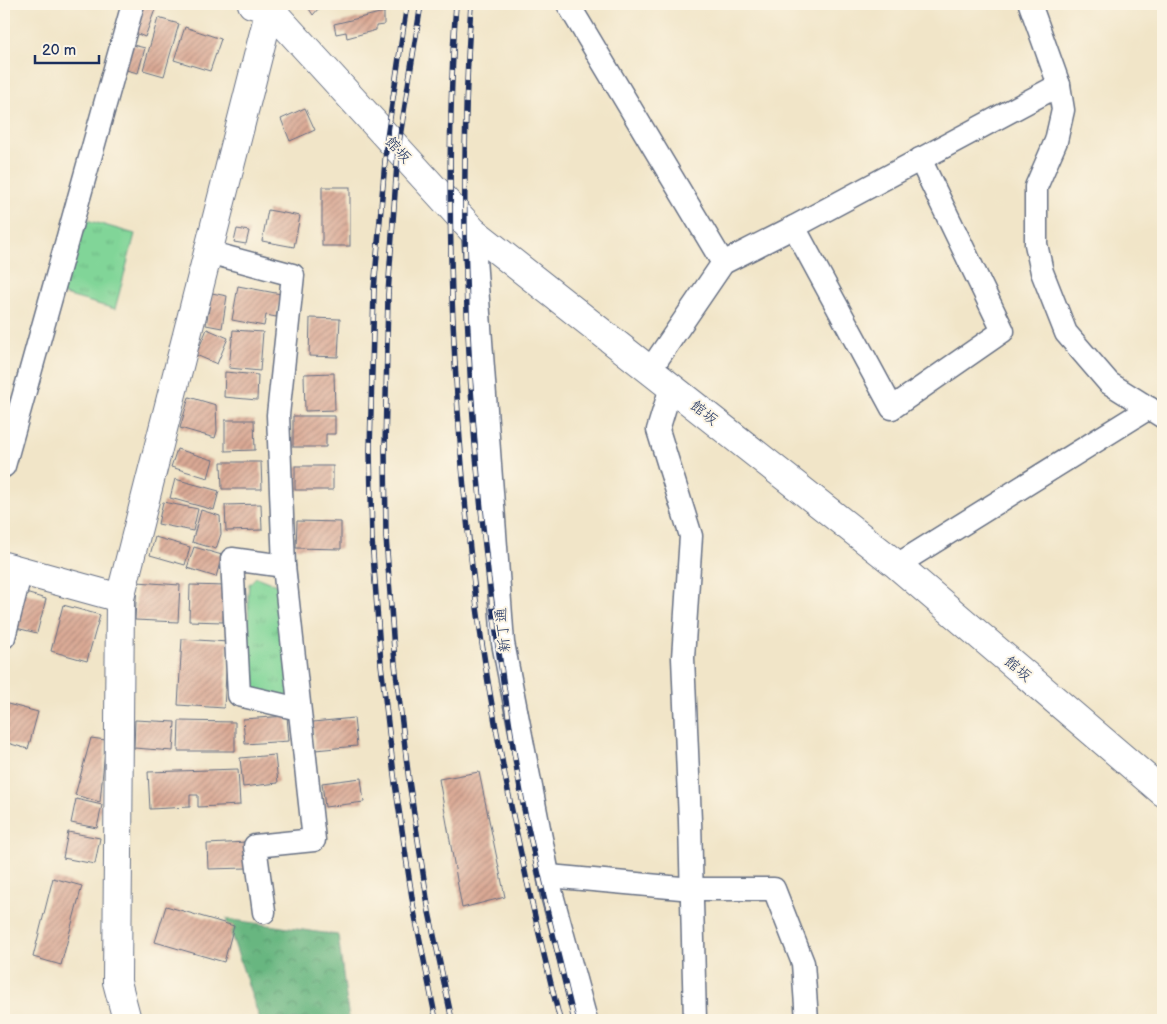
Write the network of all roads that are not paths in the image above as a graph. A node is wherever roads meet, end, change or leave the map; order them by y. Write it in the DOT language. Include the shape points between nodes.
graph roads {
  1 [pos="133,4"];
  2 [pos="568,4"];
  3 [pos="1030,4"];
  4 [pos="265,5"];
  5 [pos="1059,85"];
  6 [pos="920,159"];
  7 [pos="794,227"];
  8 [pos="473,231"];
  9 [pos="208,252"];
  10 [pos="723,263"];
  11 [pos="650,370"];
  12 [pos="671,387"];
  13 [pos="1156,413"];
  14 [pos="4,466"];
  15 [pos="897,565"];
  16 [pos="284,566"];
  17 [pos="13,568"];
  18 [pos="120,598"];
  19 [pos="4,637"];
  20 [pos="299,710"];
  21 [pos="1163,792"];
  22 [pos="549,876"];
  23 [pos="692,889"];
  24 [pos="264,912"];
  25 [pos="128,1020"];
  26 [pos="586,1020"];
  27 [pos="695,1020"];
  28 [pos="807,1020"];
  1 -- 14 [label="street"];
  2 -- 10 [label="street"];
  3 -- 5 [label="street"];
  4 -- 8 [label="main road, 館坂"];
  4 -- 9 [label="main road"];
  5 -- 6 [label="street"];
  5 -- 13 [label="street" via="1063,110 1056,141 1036,187 1036,244 1042,272 1066,333 1109,383"];
  6 -- 7 [label="street"];
  6 -- 7 [label="street" via="1003,331 892,408"];
  7 -- 10 [label="street"];
  8 -- 11 [label="main road, 館坂"];
  8 -- 22 [label="street, 新丁通" via="503,643"];
  9 -- 16 [label="street" via="293,275 278,415"];
  9 -- 18 [label="main road"];
  10 -- 11 [label="street"];
  11 -- 12 [label="main road, 館坂"];
  12 -- 15 [label="main road, 館坂"];
  12 -- 23 [label="street" via="658,430 691,536 683,658"];
  13 -- 15 [label="street"];
  15 -- 21 [label="main road, 館坂"];
  16 -- 20 [label="street"];
  16 -- 20 [label="street" via="232,559 239,695"];
  17 -- 18 [label="main road"];
  17 -- 19 [label="street"];
  18 -- 25 [label="main road" via="117,982"];
  20 -- 24 [label="street" via="314,840 255,846"];
  22 -- 23 [label="street"];
  22 -- 26 [label="street, 新丁通"];
  23 -- 27 [label="street"];
  23 -- 28 [label="street" via="774,889 803,964"];
}
